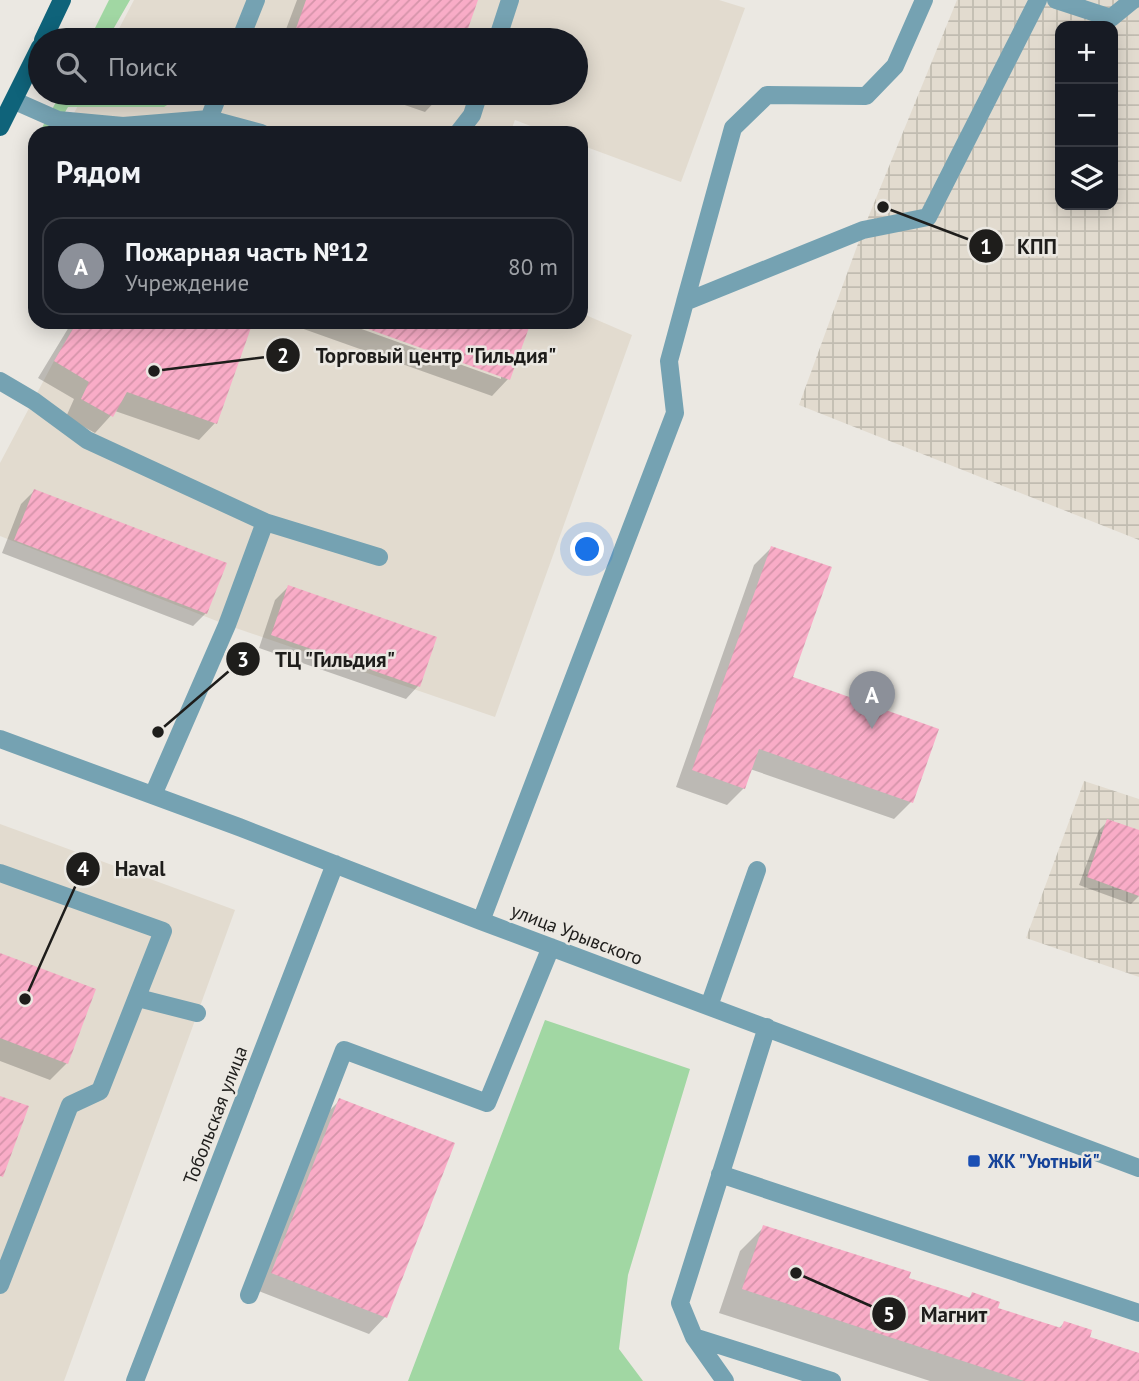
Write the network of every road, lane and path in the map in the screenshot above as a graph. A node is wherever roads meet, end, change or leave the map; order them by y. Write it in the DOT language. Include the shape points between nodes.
graph roads {
  1 [pos="62,0"];
  2 [pos="256,0"];
  3 [pos="510,0"];
  4 [pos="924,0"];
  5 [pos="1038,0"];
  6 [pos="1056,0"];
  7 [pos="1133,0"];
  8 [pos="49,28"];
  9 [pos="245,28"];
  10 [pos="500,28"];
  11 [pos="28,73"];
  12 [pos="15,101"];
  13 [pos="214,105"];
  14 [pos="475,105"];
  15 [pos="209,119"];
  16 [pos="235,126"];
  17 [pos="463,126"];
  18 [pos="0,127"];
  19 [pos="685,302"];
  20 [pos="0,381"];
  21 [pos="265,522"];
  22 [pos="379,557"];
  23 [pos="0,739"];
  24 [pos="153,795"];
  25 [pos="335,864"];
  26 [pos="757,870"];
  27 [pos="0,873"];
  28 [pos="481,920"];
  29 [pos="551,947"];
  30 [pos="138,998"];
  31 [pos="709,1006"];
  32 [pos="197,1013"];
  33 [pos="767,1027"];
  34 [pos="1139,1168"];
  35 [pos="720,1174"];
  36 [pos="0,1285"];
  37 [pos="249,1295"];
  38 [pos="1139,1313"];
  39 [pos="694,1337"];
  40 [pos="135,1381"];
  41 [pos="724,1381"];
  42 [pos="832,1381"];
  1 -- 8 [label="main road"];
  2 -- 9 [label="street"];
  3 -- 10 [label="street"];
  4 -- 19 [label="street" via="895,66 866,96 767,95 733,128"];
  5 -- 19 [label="street" via="928,217 863,230"];
  6 -- 7 [label="street" via="1111,18"];
  11 -- 12 [label="main road"];
  12 -- 15 [label="street" via="58,120 123,126"];
  12 -- 18 [label="main road"];
  13 -- 15 [label="street"];
  14 -- 17 [label="street"];
  15 -- 16 [label="street"];
  19 -- 28 [label="street" via="669,361 675,413"];
  20 -- 21 [label="street" via="87,440"];
  21 -- 22 [label="street"];
  21 -- 24 [label="street" via="227,625"];
  23 -- 24 [label="street, улица Урывского"];
  24 -- 25 [label="street, улица Урывского"];
  25 -- 28 [label="street, улица Урывского"];
  25 -- 40 [label="street, Тобольская улица"];
  26 -- 31 [label="street"];
  27 -- 30 [label="street" via="163,931"];
  28 -- 29 [label="street, улица Урывского"];
  29 -- 31 [label="street, улица Урывского"];
  29 -- 37 [label="street" via="487,1103 344,1050"];
  30 -- 32 [label="street"];
  30 -- 36 [label="street" via="100,1091 70,1105"];
  31 -- 33 [label="street, улица Урывского"];
  33 -- 34 [label="street, улица Урывского"];
  33 -- 35 [label="street"];
  35 -- 38 [label="street"];
  35 -- 39 [label="street" via="680,1303"];
  39 -- 41 [label="street"];
  39 -- 42 [label="street"];
}
